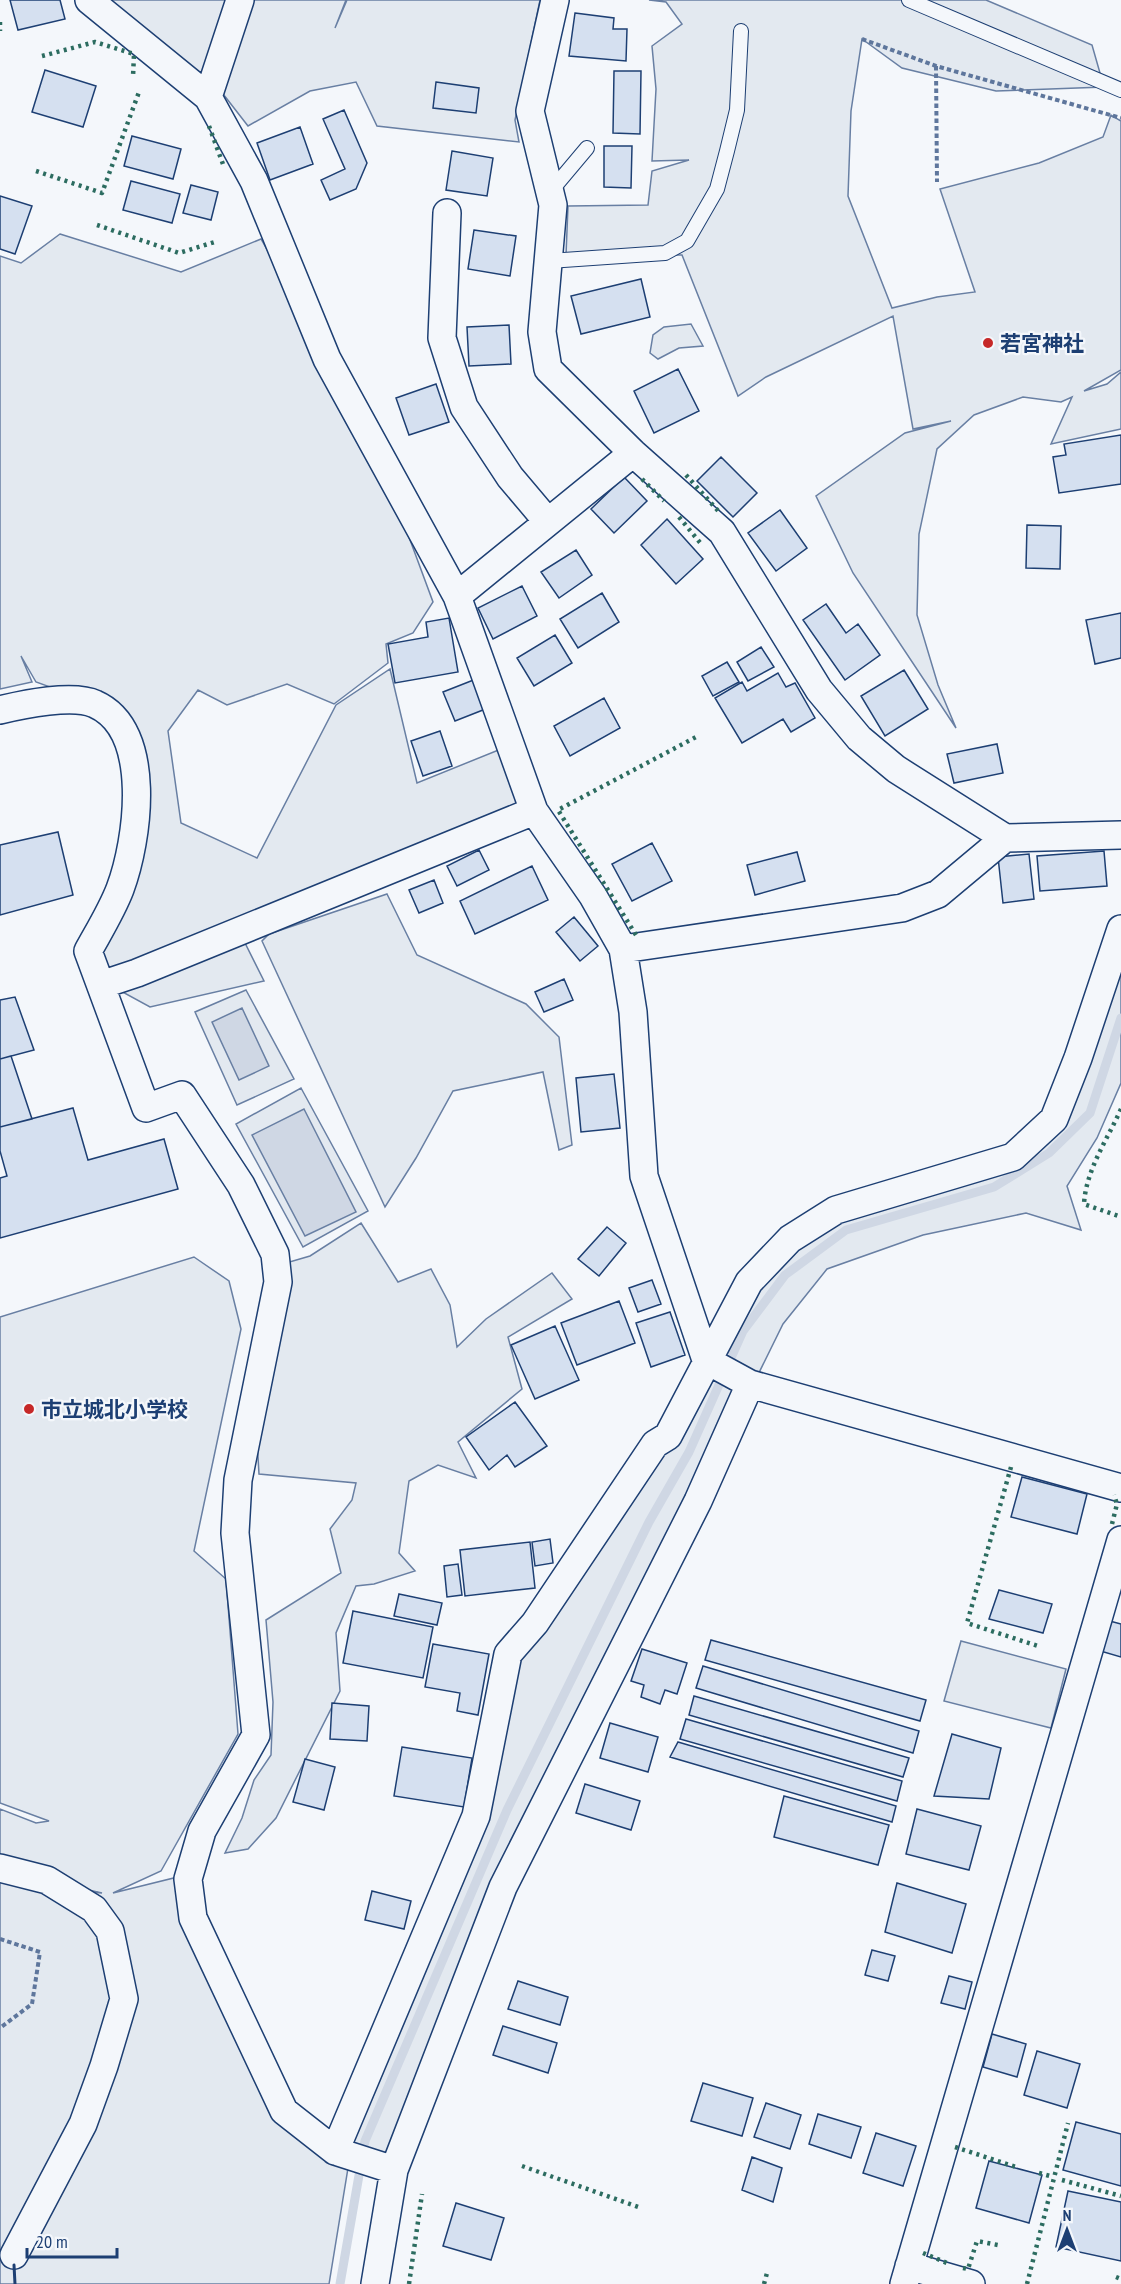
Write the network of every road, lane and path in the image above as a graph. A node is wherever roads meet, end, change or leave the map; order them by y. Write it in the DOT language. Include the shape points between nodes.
graph roads {
  1 [pos="89,0"];
  2 [pos="240,0"];
  3 [pos="555,0"];
  4 [pos="909,0"];
  5 [pos="741,31"];
  6 [pos="862,39"];
  7 [pos="936,66"];
  8 [pos="1121,90"];
  9 [pos="208,97"];
  10 [pos="1121,118"];
  11 [pos="587,148"];
  12 [pos="937,182"];
  13 [pos="550,192"];
  14 [pos="447,213"];
  15 [pos="549,261"];
  16 [pos="633,453"];
  17 [pos="548,522"];
  18 [pos="457,596"];
  19 [pos="0,710"];
  20 [pos="534,811"];
  21 [pos="1121,835"];
  22 [pos="1005,838"];
  23 [pos="1121,929"];
  24 [pos="623,949"];
  25 [pos="101,985"];
  26 [pos="710,1363"];
  27 [pos="750,1384"];
  28 [pos="1121,1488"];
  29 [pos="1121,1540"];
  30 [pos="0,1868"];
  31 [pos="0,1939"];
  32 [pos="0,2028"];
  33 [pos="340,2153"];
  34 [pos="394,2170"];
  35 [pos="14,2255"];
  36 [pos="907,2275"];
  37 [pos="375,2284"];
  38 [pos="971,2284"];
  1 -- 9 [label="street"];
  2 -- 9 [label="street"];
  3 -- 13 [label="street" via="530,111"];
  4 -- 8 [label="lane"];
  5 -- 15 [label="lane" via="737,110 727,151 717,189 687,241 665,253"];
  6 -- 7 [label="path"];
  7 -- 10 [label="path"];
  7 -- 12 [label="path"];
  9 -- 18 [label="street" via="254,181 327,359"];
  11 -- 13 [label="lane"];
  13 -- 15 [label="street" via="553,205"];
  14 -- 17 [label="street" via="442,338 464,406 510,477"];
  15 -- 16 [label="street" via="542,332 548,369"];
  16 -- 17 [label="street"];
  16 -- 22 [label="street" via="722,532 819,690 859,738 896,769"];
  17 -- 18 [label="street"];
  18 -- 20 [label="street"];
  19 -- 25 [label="street" via="41,700 94,703 119,720 131,750 137,789 134,835 120,890 88,951"];
  20 -- 24 [label="street" via="593,896"];
  20 -- 25 [label="street"];
  21 -- 22 [label="street"];
  22 -- 24 [label="street" via="938,894 902,908"];
  23 -- 26 [label="street" via="1054,1119 1012,1157 837,1210 790,1239 749,1282"];
  24 -- 26 [label="street" via="633,1012 644,1176"];
  25 -- 33 [label="street" via="146,1108 182,1095 241,1185 275,1254 278,1282 238,1480 235,1533 256,1735 202,1831 188,1879 193,1918 284,2111"];
  26 -- 27 [label="street"];
  26 -- 33 [label="street" via="668,1436 655,1444 535,1623 508,1654 477,1816"];
  27 -- 28 [label="street"];
  27 -- 34 [label="street" via="698,1501 503,1887"];
  29 -- 36 [label="street"];
  30 -- 35 [label="street" via="47,1880 94,1909 110,1931 124,1999 82,2124"];
  31 -- 32 [label="path" via="40,1952 32,2004"];
  33 -- 34 [label="street"];
  34 -- 37 [label="street"];
  36 -- 38 [label="street"];
}
